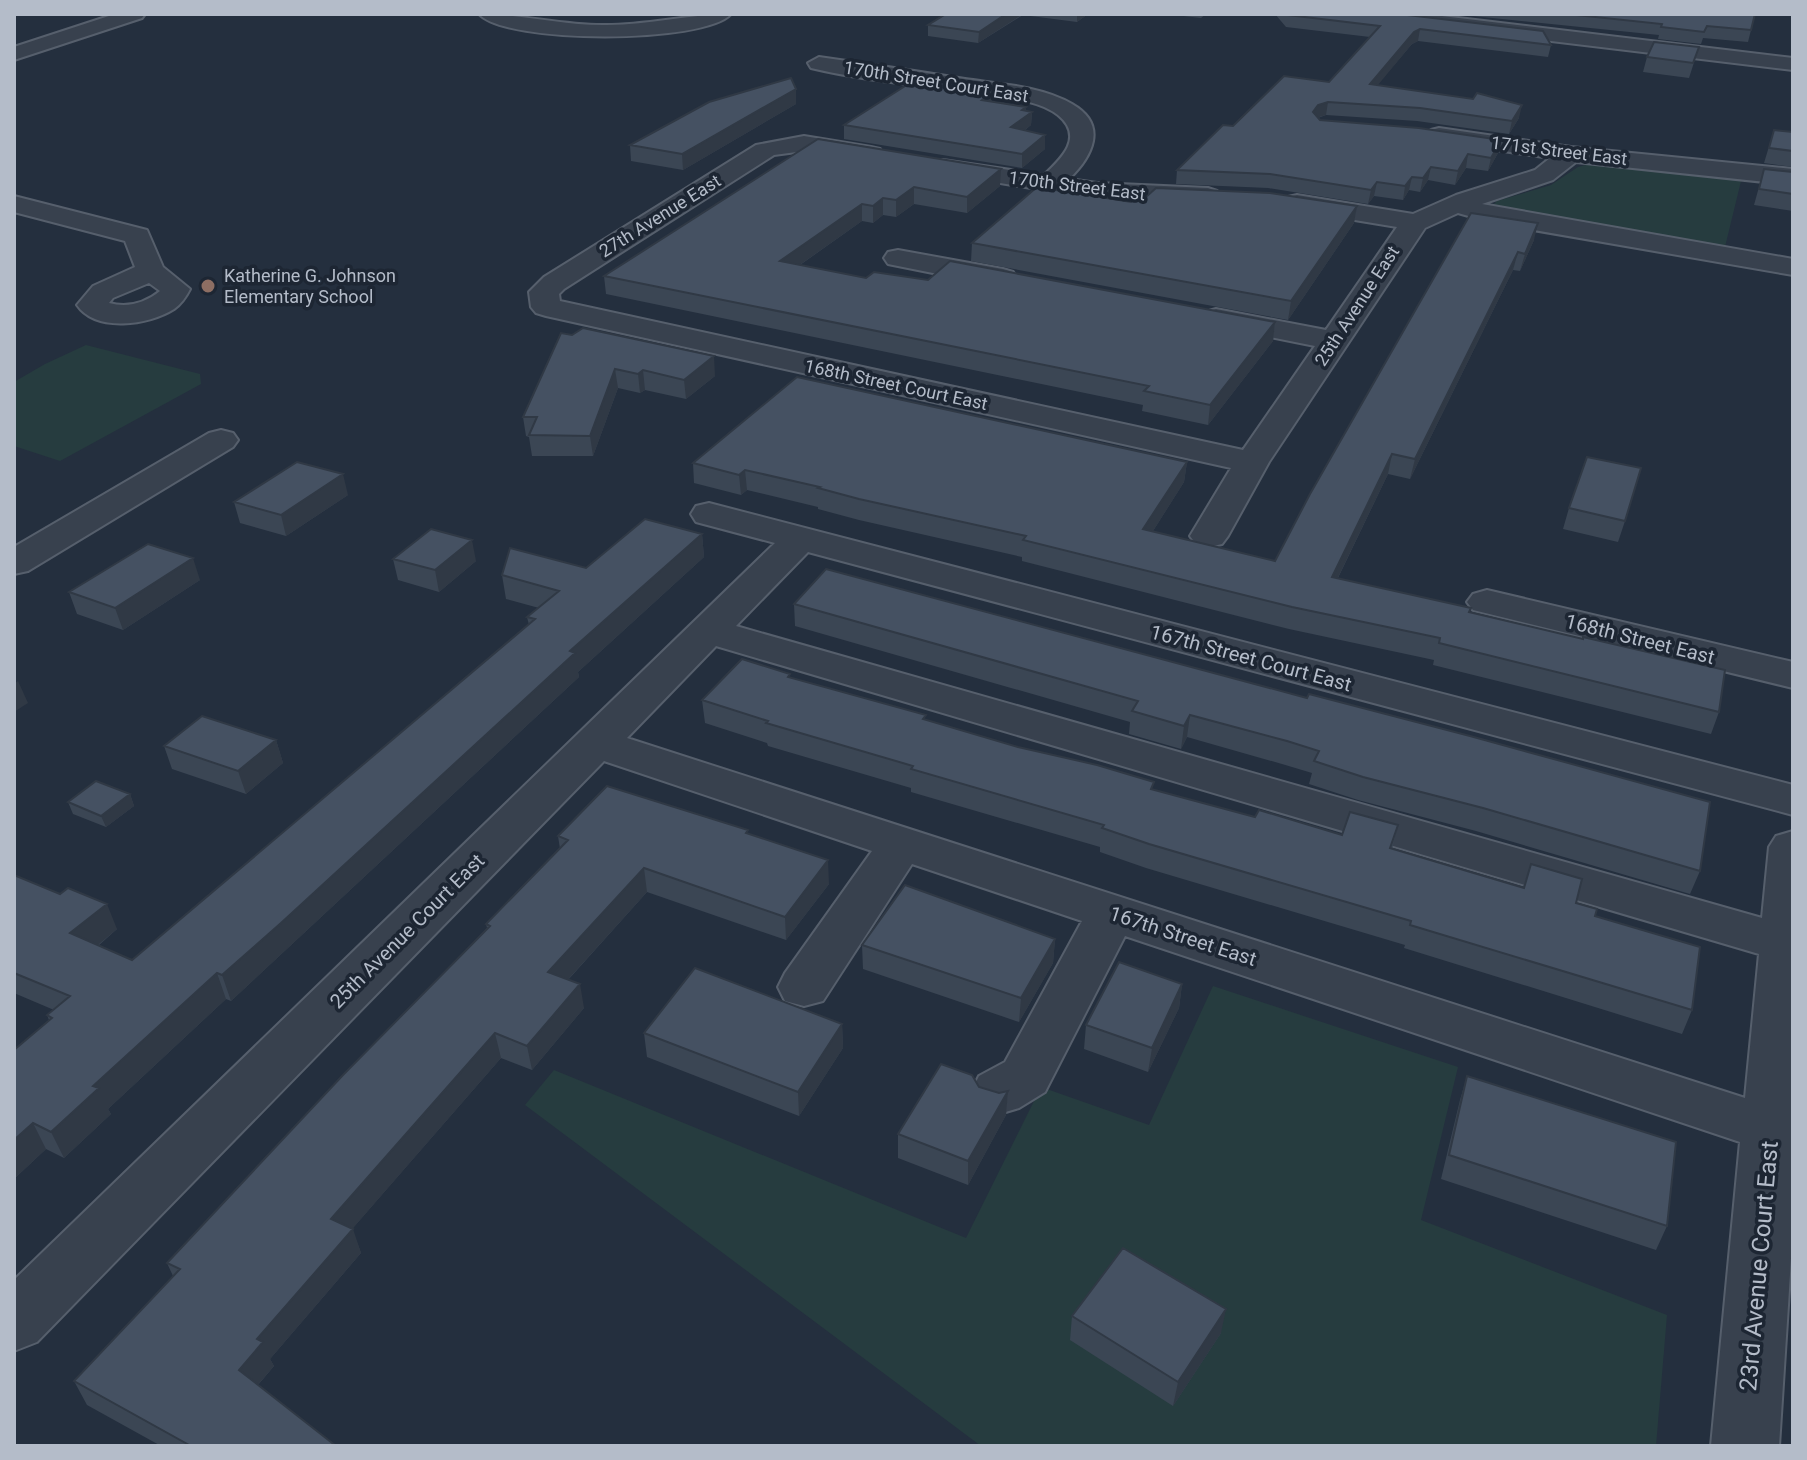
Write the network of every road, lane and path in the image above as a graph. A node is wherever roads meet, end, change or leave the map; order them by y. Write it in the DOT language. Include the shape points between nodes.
graph roads {
  1 [pos="135,14"];
  2 [pos="489,14"];
  3 [pos="721,14"];
  4 [pos="1376,14"];
  5 [pos="14,54"];
  6 [pos="819,63"];
  7 [pos="1793,64"];
  8 [pos="1417,132"];
  9 [pos="788,144"];
  10 [pos="1571,154"];
  11 [pos="1793,177"];
  12 [pos="1049,184"];
  13 [pos="1239,198"];
  14 [pos="1268,199"];
  15 [pos="14,204"];
  16 [pos="1455,205"];
  17 [pos="1416,222"];
  18 [pos="898,258"];
  19 [pos="1793,267"];
  20 [pos="151,271"];
  21 [pos="1023,282"];
  22 [pos="544,301"];
  23 [pos="1195,314"];
  24 [pos="1335,341"];
  25 [pos="221,440"];
  26 [pos="1252,462"];
  27 [pos="709,514"];
  28 [pos="1209,536"];
  29 [pos="799,540"];
  30 [pos="14,563"];
  31 [pos="1487,602"];
  32 [pos="708,631"];
  33 [pos="1793,675"];
  34 [pos="596,743"];
  35 [pos="1793,800"];
  36 [pos="902,843"];
  37 [pos="1793,847"];
  38 [pos="1112,912"];
  39 [pos="1785,943"];
  40 [pos="804,987"];
  41 [pos="999,1092"];
  42 [pos="1770,1129"];
  43 [pos="14,1322"];
  44 [pos="1745,1446"];
  1 -- 5 [label="street"];
  2 -- 3 [label="street" via="559,29 629,32"];
  4 -- 7 [label="street"];
  6 -- 12 [label="street, 170th Street Court East" via="1053,102 1073,116 1083,141 1077,158"];
  8 -- 10 [label="street, 171st Street East"];
  9 -- 12 [label="street, 170th Street East"];
  9 -- 22 [label="street, 27th Avenue East" via="765,150 554,283 544,292"];
  10 -- 11 [label="street, 171st Street East"];
  10 -- 16 [label="street, 25th Avenue East" via="1544,175"];
  12 -- 13 [label="street, 170th Street East" via="1128,194"];
  14 -- 17 [label="street"];
  15 -- 20 [label="street" via="137,236"];
  16 -- 17 [label="street, 25th Avenue East"];
  16 -- 19 [label="street"];
  17 -- 24 [label="street, 25th Avenue East"];
  18 -- 21 [label="street"];
  22 -- 26 [label="street, 168th Street Court East" via="561,312"];
  23 -- 24 [label="street"];
  24 -- 26 [label="street, 25th Avenue East"];
  25 -- 30 [label="street"];
  26 -- 28 [label="street, 25th Avenue East"];
  27 -- 29 [label="street, 167th Street Court East"];
  29 -- 32 [label="street, 25th Avenue Court East"];
  29 -- 35 [label="street, 167th Street Court East"];
  31 -- 33 [label="street, 168th Street East"];
  32 -- 34 [label="street, 25th Avenue Court East"];
  32 -- 39 [label="street"];
  34 -- 36 [label="street, 167th Street East"];
  34 -- 43 [label="street, 25th Avenue Court East"];
  36 -- 38 [label="street, 167th Street East"];
  36 -- 40 [label="street"];
  37 -- 39 [label="street, 23rd Avenue Court East"];
  38 -- 41 [label="street" via="1025,1077"];
  38 -- 42 [label="street, 167th Street East"];
  39 -- 42 [label="street, 23rd Avenue Court East"];
  42 -- 44 [label="street, 23rd Avenue Court East"];
}
